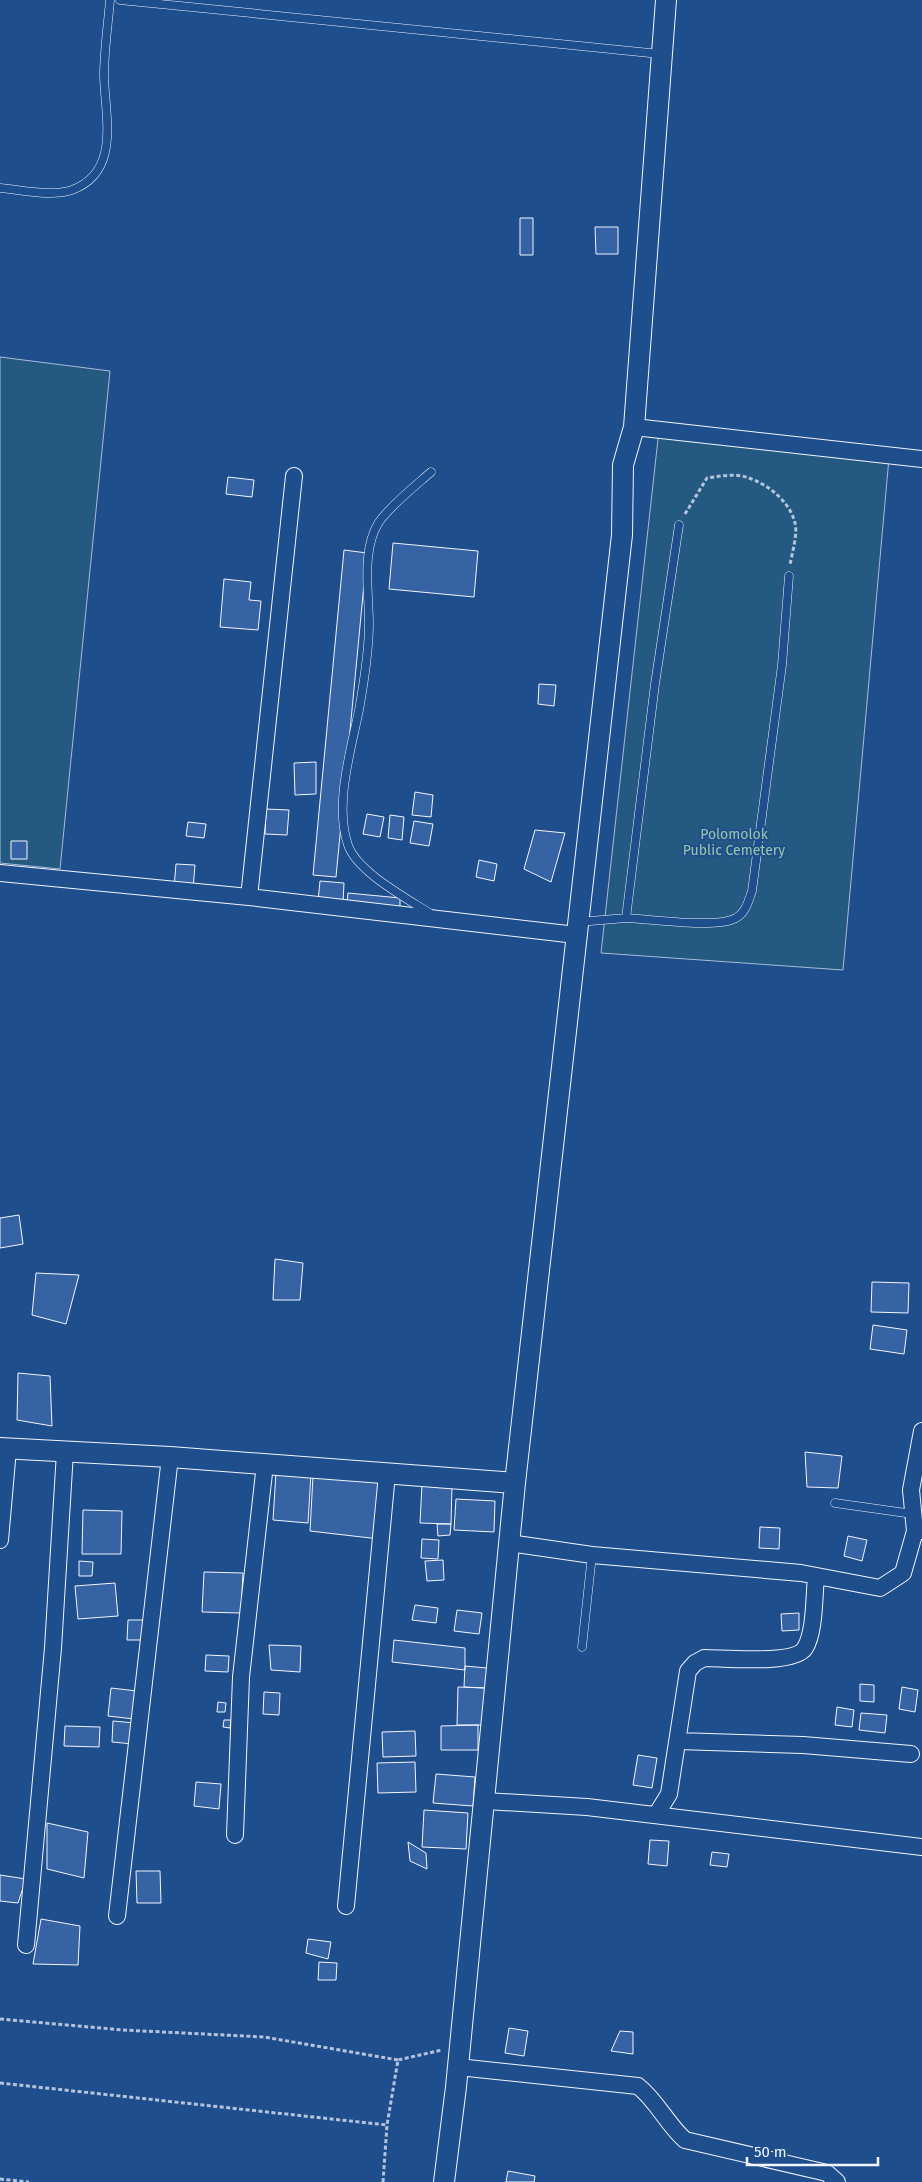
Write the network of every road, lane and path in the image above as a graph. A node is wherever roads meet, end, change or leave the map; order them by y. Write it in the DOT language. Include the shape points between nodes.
graph roads {
  1 [pos="110,0"];
  2 [pos="120,0"];
  3 [pos="666,0"];
  4 [pos="660,54"];
  5 [pos="0,188"];
  6 [pos="634,427"];
  7 [pos="922,459"];
  8 [pos="431,472"];
  9 [pos="294,476"];
  10 [pos="679,525"];
  11 [pos="789,576"];
  12 [pos="0,873"];
  13 [pos="249,897"];
  14 [pos="626,918"];
  15 [pos="442,921"];
  16 [pos="577,929"];
  17 [pos="922,1432"];
  18 [pos="4,1448"];
  19 [pos="65,1452"];
  20 [pos="170,1457"];
  21 [pos="265,1464"];
  22 [pos="387,1474"];
  23 [pos="515,1483"];
  24 [pos="835,1503"];
  25 [pos="913,1514"];
  26 [pos="918,1531"];
  27 [pos="0,1540"];
  28 [pos="509,1543"];
  29 [pos="592,1555"];
  30 [pos="816,1576"];
  31 [pos="582,1648"];
  32 [pos="678,1742"];
  33 [pos="911,1754"];
  34 [pos="484,1801"];
  35 [pos="656,1815"];
  36 [pos="235,1836"];
  37 [pos="922,1847"];
  38 [pos="346,1906"];
  39 [pos="118,1916"];
  40 [pos="26,1945"];
  41 [pos="0,2020"];
  42 [pos="460,2047"];
  43 [pos="398,2060"];
  44 [pos="458,2067"];
  45 [pos="0,2083"];
  46 [pos="387,2125"];
  47 [pos="0,2179"];
  48 [pos="29,2182"];
  49 [pos="383,2182"];
  50 [pos="444,2182"];
  51 [pos="838,2182"];
  1 -- 5 [label="lane" via="104,74 107,147 102,165 89,181 71,190 51,192"];
  2 -- 4 [label="lane"];
  3 -- 4 [label="street"];
  4 -- 6 [label="street"];
  6 -- 7 [label="street"];
  6 -- 16 [label="street" via="623,465 622,535"];
  8 -- 15 [label="lane" via="379,522 369,549 369,643 345,774 344,829 348,847 365,869"];
  9 -- 13 [label="street"];
  10 -- 11 [label="path" via="707,478 749,478 774,492 788,507 796,524"];
  10 -- 14 [label="lane" via="655,684"];
  11 -- 14 [label="lane" via="779,684 752,892 745,909 736,918 720,923"];
  12 -- 13 [label="street"];
  13 -- 15 [label="street"];
  14 -- 16 [label="lane"];
  15 -- 16 [label="street"];
  16 -- 23 [label="street"];
  17 -- 25 [label="street" via="911,1490"];
  18 -- 19 [label="street"];
  18 -- 27 [label="street"];
  19 -- 20 [label="street"];
  19 -- 40 [label="street" via="53,1648"];
  20 -- 21 [label="street"];
  20 -- 39 [label="street"];
  21 -- 22 [label="street"];
  21 -- 36 [label="street" via="241,1677"];
  22 -- 23 [label="street"];
  22 -- 38 [label="street"];
  23 -- 28 [label="street"];
  24 -- 25 [label="lane"];
  25 -- 26 [label="street"];
  26 -- 30 [label="street" via="902,1573 880,1588"];
  28 -- 29 [label="street"];
  28 -- 34 [label="street"];
  29 -- 30 [label="street"];
  29 -- 31 [label="lane"];
  30 -- 32 [label="street" via="810,1638 804,1650 798,1655 777,1659 704,1658 695,1663 688,1671"];
  32 -- 33 [label="street" via="802,1745"];
  32 -- 35 [label="street" via="669,1794"];
  34 -- 35 [label="street"];
  34 -- 42 [label="street"];
  35 -- 37 [label="street"];
  41 -- 43 [label="path" via="264,2036"];
  42 -- 43 [label="path"];
  42 -- 44 [label="street"];
  43 -- 46 [label="path"];
  44 -- 50 [label="street"];
  44 -- 51 [label="street" via="638,2086 685,2140 827,2173"];
  45 -- 46 [label="path"];
  46 -- 49 [label="path"];
  47 -- 48 [label="path"];
}
